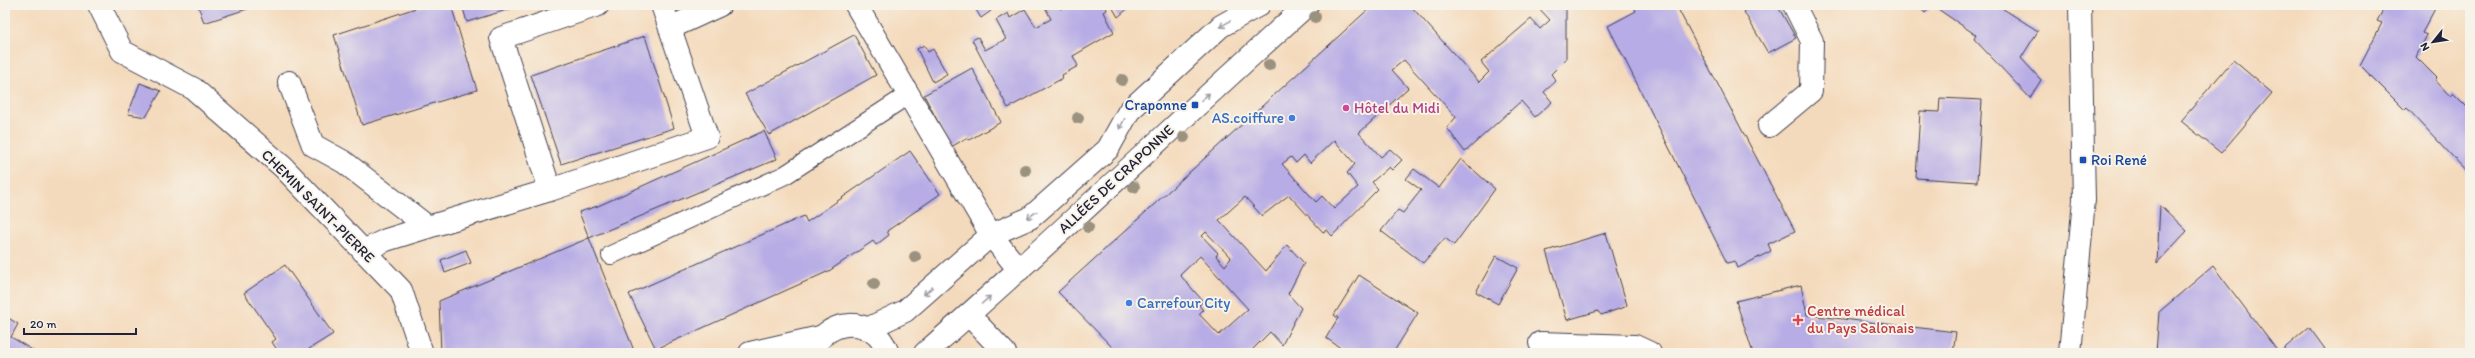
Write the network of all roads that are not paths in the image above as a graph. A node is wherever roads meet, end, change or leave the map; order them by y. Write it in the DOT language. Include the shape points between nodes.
graph roads {
  1 [pos="99,5"];
  2 [pos="598,5"];
  3 [pos="662,5"];
  4 [pos="720,5"];
  5 [pos="856,5"];
  6 [pos="1259,5"];
  7 [pos="1307,5"];
  8 [pos="1794,5"];
  9 [pos="2080,5"];
  10 [pos="670,28"];
  11 [pos="289,82"];
  12 [pos="908,95"];
  13 [pos="1769,126"];
  14 [pos="550,190"];
  15 [pos="428,226"];
  16 [pos="991,235"];
  17 [pos="364,251"];
  18 [pos="610,255"];
  19 [pos="1019,270"];
  20 [pos="969,315"];
  21 [pos="867,329"];
  22 [pos="1540,343"];
  23 [pos="816,345"];
  24 [pos="422,353"];
  25 [pos="750,353"];
  26 [pos="888,353"];
  27 [pos="925,353"];
  28 [pos="1005,353"];
  29 [pos="1650,353"];
  30 [pos="2070,353"];
  1 -- 17 [label="street, CHEMIN SAINT-PIERRE" via="122,51 194,89 283,167"];
  2 -- 14 [label="street" via="501,38"];
  3 -- 10 [label="street"];
  4 -- 10 [label="street"];
  5 -- 12 [label="street"];
  6 -- 16 [label="street, ALLÉES DE CRAPONNE, one-way" via="1221,26 1135,105 1108,149 1030,218"];
  19 -- 7 [label="street, ALLÉES DE CRAPONNE, one-way" via="1195,105"];
  8 -- 13 [label="street" via="1812,41 1811,91"];
  9 -- 30 [label="street" via="2084,200"];
  10 -- 14 [label="street" via="707,137"];
  11 -- 15 [label="street" via="313,145 344,162"];
  12 -- 16 [label="street"];
  12 -- 18 [label="lane" via="785,175"];
  14 -- 15 [label="street"];
  15 -- 17 [label="street" via="386,240"];
  16 -- 19 [label="street"];
  16 -- 21 [label="street, ALLÉES DE CRAPONNE, one-way" via="905,311"];
  17 -- 24 [label="street, CHEMIN SAINT-PIERRE" via="401,290"];
  20 -- 19 [label="street, ALLÉES DE CRAPONNE, one-way"];
  20 -- 27 [label="street, ALLÉES DE CRAPONNE"];
  20 -- 28 [label="street"];
  21 -- 23 [label="street" via="856,325 843,325 831,329"];
  21 -- 26 [label="street" via="878,336"];
  22 -- 29 [label="street" via="1635,346"];
  23 -- 25 [label="street"];
}
